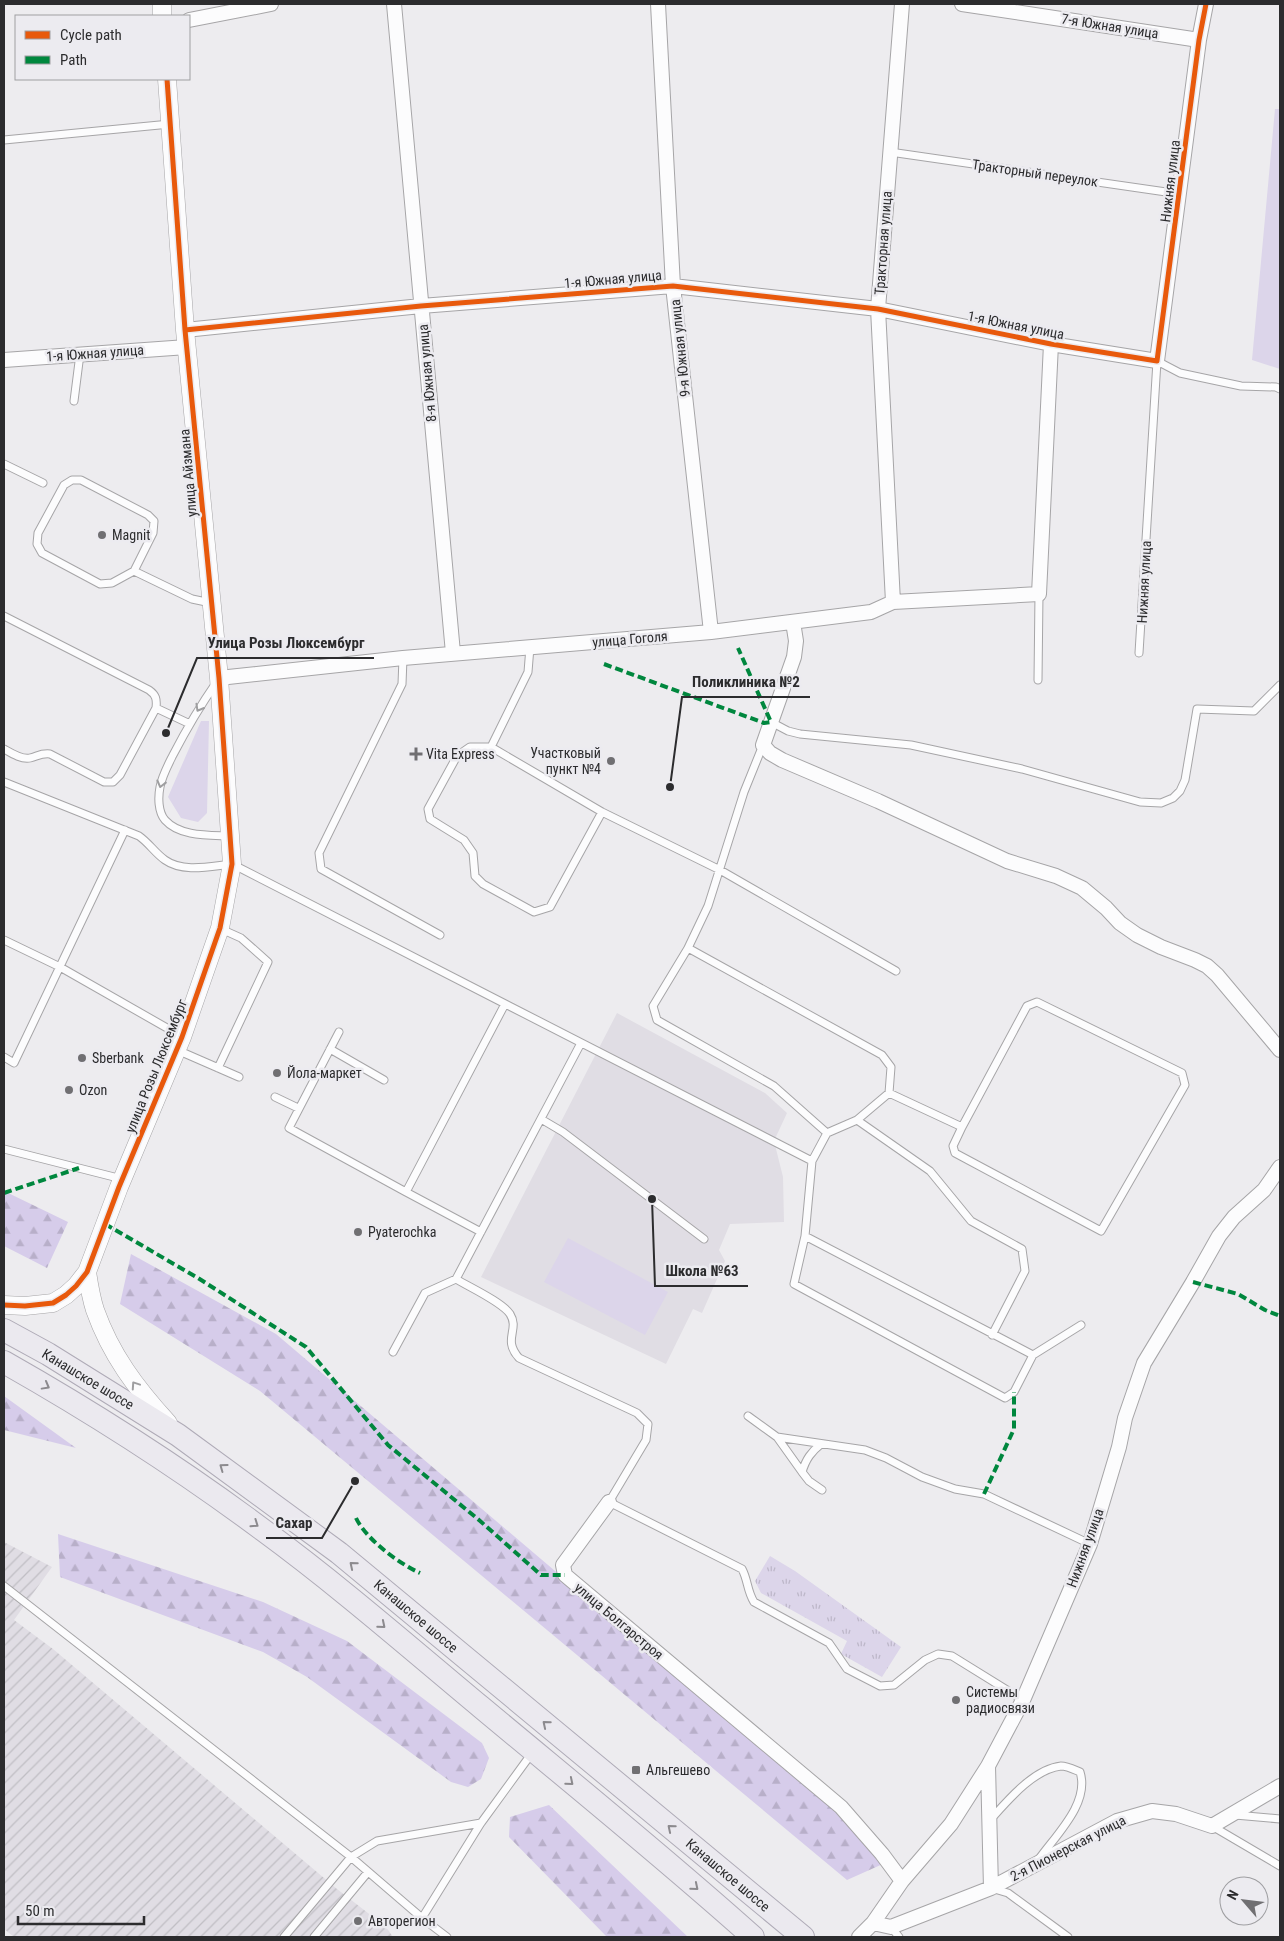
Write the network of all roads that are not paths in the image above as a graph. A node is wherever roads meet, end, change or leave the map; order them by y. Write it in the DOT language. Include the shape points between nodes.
graph roads {
  1 [pos="271,4"];
  2 [pos="394,4"];
  3 [pos="658,4"];
  4 [pos="902,4"];
  5 [pos="962,4"];
  6 [pos="1206,4"];
  7 [pos="190,20"];
  8 [pos="1199,40"];
  9 [pos="167,80"];
  10 [pos="170,124"];
  11 [pos="4,140"];
  12 [pos="890,152"];
  13 [pos="1180,194"];
  14 [pos="673,286"];
  15 [pos="420,306"];
  16 [pos="878,310"];
  17 [pos="186,338"];
  18 [pos="1051,344"];
  19 [pos="80,354"];
  20 [pos="4,360"];
  21 [pos="1157,361"];
  22 [pos="1280,389"];
  23 [pos="74,401"];
  24 [pos="4,464"];
  25 [pos="43,483"];
  26 [pos="134,571"];
  27 [pos="1039,594"];
  28 [pos="893,602"];
  29 [pos="212,603"];
  30 [pos="4,616"];
  31 [pos="794,622"];
  32 [pos="711,632"];
  33 [pos="530,647"];
  34 [pos="453,653"];
  35 [pos="1139,653"];
  36 [pos="404,658"];
  37 [pos="219,678"];
  38 [pos="1038,680"];
  39 [pos="1280,685"];
  40 [pos="156,708"];
  41 [pos="771,722"];
  42 [pos="190,724"];
  43 [pos="763,745"];
  44 [pos="490,747"];
  45 [pos="4,749"];
  46 [pos="4,782"];
  47 [pos="602,812"];
  48 [pos="125,830"];
  49 [pos="230,836"];
  50 [pos="232,864"];
  51 [pos="720,870"];
  52 [pos="220,928"];
  53 [pos="440,935"];
  54 [pos="4,940"];
  55 [pos="688,948"];
  56 [pos="60,967"];
  57 [pos="896,970"];
  58 [pos="505,1004"];
  59 [pos="339,1032"];
  60 [pos="179,1043"];
  61 [pos="581,1043"];
  62 [pos="330,1049"];
  63 [pos="1280,1050"];
  64 [pos="4,1057"];
  65 [pos="218,1068"];
  66 [pos="238,1077"];
  67 [pos="384,1080"];
  68 [pos="889,1093"];
  69 [pos="275,1097"];
  70 [pos="298,1108"];
  71 [pos="541,1119"];
  72 [pos="857,1120"];
  73 [pos="962,1127"];
  74 [pos="827,1133"];
  75 [pos="4,1149"];
  76 [pos="812,1161"];
  77 [pos="1280,1167"];
  78 [pos="122,1179"];
  79 [pos="406,1192"];
  80 [pos="482,1232"];
  81 [pos="805,1236"];
  82 [pos="704,1239"];
  83 [pos="86,1272"];
  84 [pos="456,1279"];
  85 [pos="4,1305"];
  86 [pos="1081,1325"];
  87 [pos="4,1330"];
  88 [pos="992,1335"];
  89 [pos="393,1352"];
  90 [pos="1033,1355"];
  91 [pos="4,1362"];
  92 [pos="748,1416"];
  93 [pos="178,1435"];
  94 [pos="777,1437"];
  95 [pos="821,1444"];
  96 [pos="802,1472"];
  97 [pos="822,1490"];
  98 [pos="609,1502"];
  99 [pos="1090,1544"];
  100 [pos="4,1586"];
  101 [pos="1022,1700"];
  102 [pos="533,1750"];
  103 [pos="988,1766"];
  104 [pos="1280,1786"];
  105 [pos="1229,1815"];
  106 [pos="1280,1818"];
  107 [pos="989,1821"];
  108 [pos="482,1823"];
  109 [pos="1212,1826"];
  110 [pos="350,1857"];
  111 [pos="1034,1865"];
  112 [pos="1280,1866"];
  113 [pos="368,1872"];
  114 [pos="902,1881"];
  115 [pos="991,1888"];
  116 [pos="422,1918"];
  117 [pos="873,1923"];
  118 [pos="895,1932"];
  119 [pos="284,1937"];
  120 [pos="314,1937"];
  121 [pos="447,1937"];
  122 [pos="753,1937"];
  123 [pos="803,1937"];
  124 [pos="858,1937"];
  125 [pos="1068,1937"];
  1 -- 7 [label="street"];
  2 -- 15 [label="street, 8-я Южная улица"];
  3 -- 14 [label="street, 9-я Южная улица"];
  4 -- 12 [label="street, Тракторная улица"];
  5 -- 8 [label="street, 7-я Южная улица"];
  6 -- 8 [label="street, Нижняя улица"];
  8 -- 13 [label="street, Нижняя улица"];
  9 -- 10 [label="street, улица Айзмана"];
  10 -- 11 [label="lane"];
  10 -- 17 [label="street, улица Айзмана"];
  12 -- 13 [label="lane, Тракторный переулок"];
  12 -- 16 [label="street, Тракторная улица"];
  13 -- 21 [label="street, Нижняя улица"];
  14 -- 15 [label="street, 1-я Южная улица"];
  14 -- 16 [label="street, 1-я Южная улица"];
  14 -- 32 [label="street, 9-я Южная улица"];
  15 -- 17 [label="street, 1-я Южная улица"];
  15 -- 34 [label="street, 8-я Южная улица"];
  16 -- 18 [label="street, 1-я Южная улица"];
  16 -- 28 [label="street, Тракторная улица"];
  17 -- 19 [label="street, 1-я Южная улица"];
  17 -- 29 [label="street, улица Айзмана"];
  18 -- 21 [label="street, 1-я Южная улица"];
  18 -- 27 [label="street"];
  19 -- 20 [label="street, 1-я Южная улица"];
  19 -- 23 [label="lane"];
  21 -- 22 [label="lane" via="1180,373 1241,386"];
  21 -- 35 [label="lane, Нижняя улица"];
  24 -- 25 [label="lane"];
  26 -- 26 [label="lane" via="153,533 154,521 81,480 72,480 64,485 38,533 37,544 42,553 100,584 112,583"];
  26 -- 29 [label="lane" via="192,599"];
  27 -- 28 [label="street, улица Гоголя"];
  27 -- 38 [label="lane"];
  28 -- 31 [label="street, улица Гоголя" via="871,612"];
  29 -- 37 [label="street, улица Айзмана"];
  30 -- 40 [label="lane" via="149,690 157,700"];
  31 -- 32 [label="street, улица Гоголя"];
  31 -- 41 [label="street" via="794,657"];
  32 -- 33 [label="street, улица Гоголя"];
  33 -- 34 [label="street, улица Гоголя"];
  33 -- 44 [label="lane" via="528,672"];
  34 -- 36 [label="street, улица Гоголя"];
  36 -- 37 [label="street, улица Гоголя"];
  36 -- 53 [label="lane" via="402,684 319,853 322,869"];
  37 -- 42 [label="lane, one-way"];
  37 -- 49 [label="street, улица Айзмана"];
  39 -- 41 [label="lane" via="1254,711 1197,709 1185,780 1173,798 1160,803 1140,802 1022,769 911,745 800,734"];
  40 -- 42 [label="lane"];
  40 -- 45 [label="lane" via="120,775 113,782 104,782 50,754 42,753 29,759"];
  41 -- 43 [label="street"];
  42 -- 49 [label="lane, one-way" via="164,773 160,787 161,812 164,820 177,828 198,835"];
  43 -- 51 [label="lane" via="744,792"];
  43 -- 63 [label="street" via="782,760 1007,861 1082,888 1137,935 1206,966"];
  44 -- 47 [label="lane"];
  44 -- 47 [label="lane" via="470,747 457,756 428,809 430,819 464,840 473,853 476,876 483,884 534,912 550,907"];
  46 -- 48 [label="lane"];
  47 -- 51 [label="lane"];
  48 -- 50 [label="lane" via="148,842 167,862 181,867"];
  48 -- 56 [label="lane"];
  49 -- 50 [label="street, улица Айзмана"];
  50 -- 52 [label="street, улица Розы Люксембург"];
  50 -- 58 [label="lane"];
  51 -- 55 [label="lane" via="708,906"];
  51 -- 57 [label="lane"];
  52 -- 60 [label="street, улица Розы Люксембург"];
  52 -- 65 [label="lane" via="241,938 268,962"];
  54 -- 56 [label="lane"];
  55 -- 68 [label="lane" via="882,1055 891,1067"];
  55 -- 74 [label="lane" via="653,1006 657,1020 774,1086"];
  56 -- 60 [label="lane"];
  56 -- 64 [label="lane" via="14,1063"];
  58 -- 61 [label="lane"];
  58 -- 79 [label="lane"];
  59 -- 62 [label="lane"];
  60 -- 65 [label="lane"];
  60 -- 78 [label="street, улица Розы Люксембург"];
  61 -- 71 [label="lane"];
  61 -- 76 [label="lane"];
  62 -- 67 [label="lane"];
  62 -- 70 [label="lane"];
  65 -- 66 [label="lane"];
  68 -- 72 [label="lane"];
  68 -- 73 [label="lane"];
  69 -- 70 [label="lane"];
  70 -- 79 [label="lane" via="289,1128"];
  71 -- 80 [label="lane"];
  71 -- 82 [label="lane" via="563,1132"];
  72 -- 74 [label="lane"];
  72 -- 88 [label="lane" via="930,1170 971,1221 1022,1249 1025,1271"];
  73 -- 73 [label="lane" via="953,1146 955,1152 1101,1231 1185,1085 1182,1073 1037,1002 1027,1006"];
  74 -- 76 [label="lane"];
  75 -- 78 [label="lane"];
  76 -- 81 [label="lane"];
  77 -- 99 [label="street, Нижняя улица" via="1264,1190 1234,1217 1219,1236 1144,1363 1124,1418 1119,1447"];
  78 -- 83 [label="street, улица Розы Люксембург"];
  79 -- 80 [label="lane"];
  80 -- 84 [label="lane"];
  81 -- 88 [label="lane"];
  81 -- 90 [label="lane" via="794,1284 1005,1398 1014,1392"];
  83 -- 85 [label="street" via="76,1286 53,1303"];
  93 -- 83 [label="street, one-way" via="138,1390 110,1346 94,1309"];
  84 -- 89 [label="lane" via="425,1293"];
  84 -- 98 [label="lane, улица Болгарстроя" via="510,1314 513,1327 510,1343 519,1358 637,1413 648,1424 646,1440"];
  86 -- 90 [label="lane"];
  87 -- 93 [label="main road, Канашское шоссе"];
  88 -- 90 [label="lane"];
  91 -- 102 [label="main road, Канашское шоссе, one-way" via="72,1400 161,1457 264,1530"];
  92 -- 94 [label="lane"];
  123 -- 93 [label="main road, Канашское шоссе, one-way" via="339,1553"];
  94 -- 95 [label="lane"];
  94 -- 96 [label="lane"];
  95 -- 96 [label="lane" via="811,1452"];
  95 -- 99 [label="lane" via="865,1450 922,1477 955,1489 984,1494"];
  96 -- 97 [label="lane"];
  98 -- 101 [label="lane" via="742,1569 754,1602 829,1643 847,1669 880,1686 894,1685 925,1660 938,1654 952,1656"];
  98 -- 114 [label="street, улица Болгарстроя" via="563,1565 565,1575 841,1807"];
  99 -- 101 [label="street, Нижняя улица"];
  100 -- 110 [label="lane"];
  101 -- 103 [label="street, Нижняя улица"];
  102 -- 108 [label="lane"];
  102 -- 122 [label="main road, Канашское шоссе, one-way"];
  103 -- 107 [label="street"];
  103 -- 114 [label="street, Нижняя улица" via="952,1824"];
  104 -- 105 [label="street"];
  105 -- 106 [label="lane"];
  105 -- 109 [label="street"];
  107 -- 111 [label="lane" via="1018,1790 1040,1774 1062,1766 1080,1772 1083,1782 1080,1796 1070,1816"];
  107 -- 115 [label="street"];
  108 -- 110 [label="lane" via="377,1841"];
  108 -- 116 [label="lane"];
  109 -- 111 [label="street, 2-я Пионерская улица" via="1176,1814 1152,1811 1117,1821"];
  109 -- 112 [label="lane"];
  110 -- 113 [label="lane"];
  110 -- 119 [label="lane"];
  111 -- 115 [label="street, 2-я Пионерская улица"];
  113 -- 116 [label="lane"];
  113 -- 120 [label="lane"];
  114 -- 117 [label="street, Нижняя улица"];
  115 -- 118 [label="street, 2-я Пионерская улица"];
  115 -- 125 [label="lane" via="1008,1893"];
  116 -- 121 [label="lane"];
  117 -- 118 [label="street, 2-я Пионерская улица"];
  117 -- 124 [label="street"];
}
